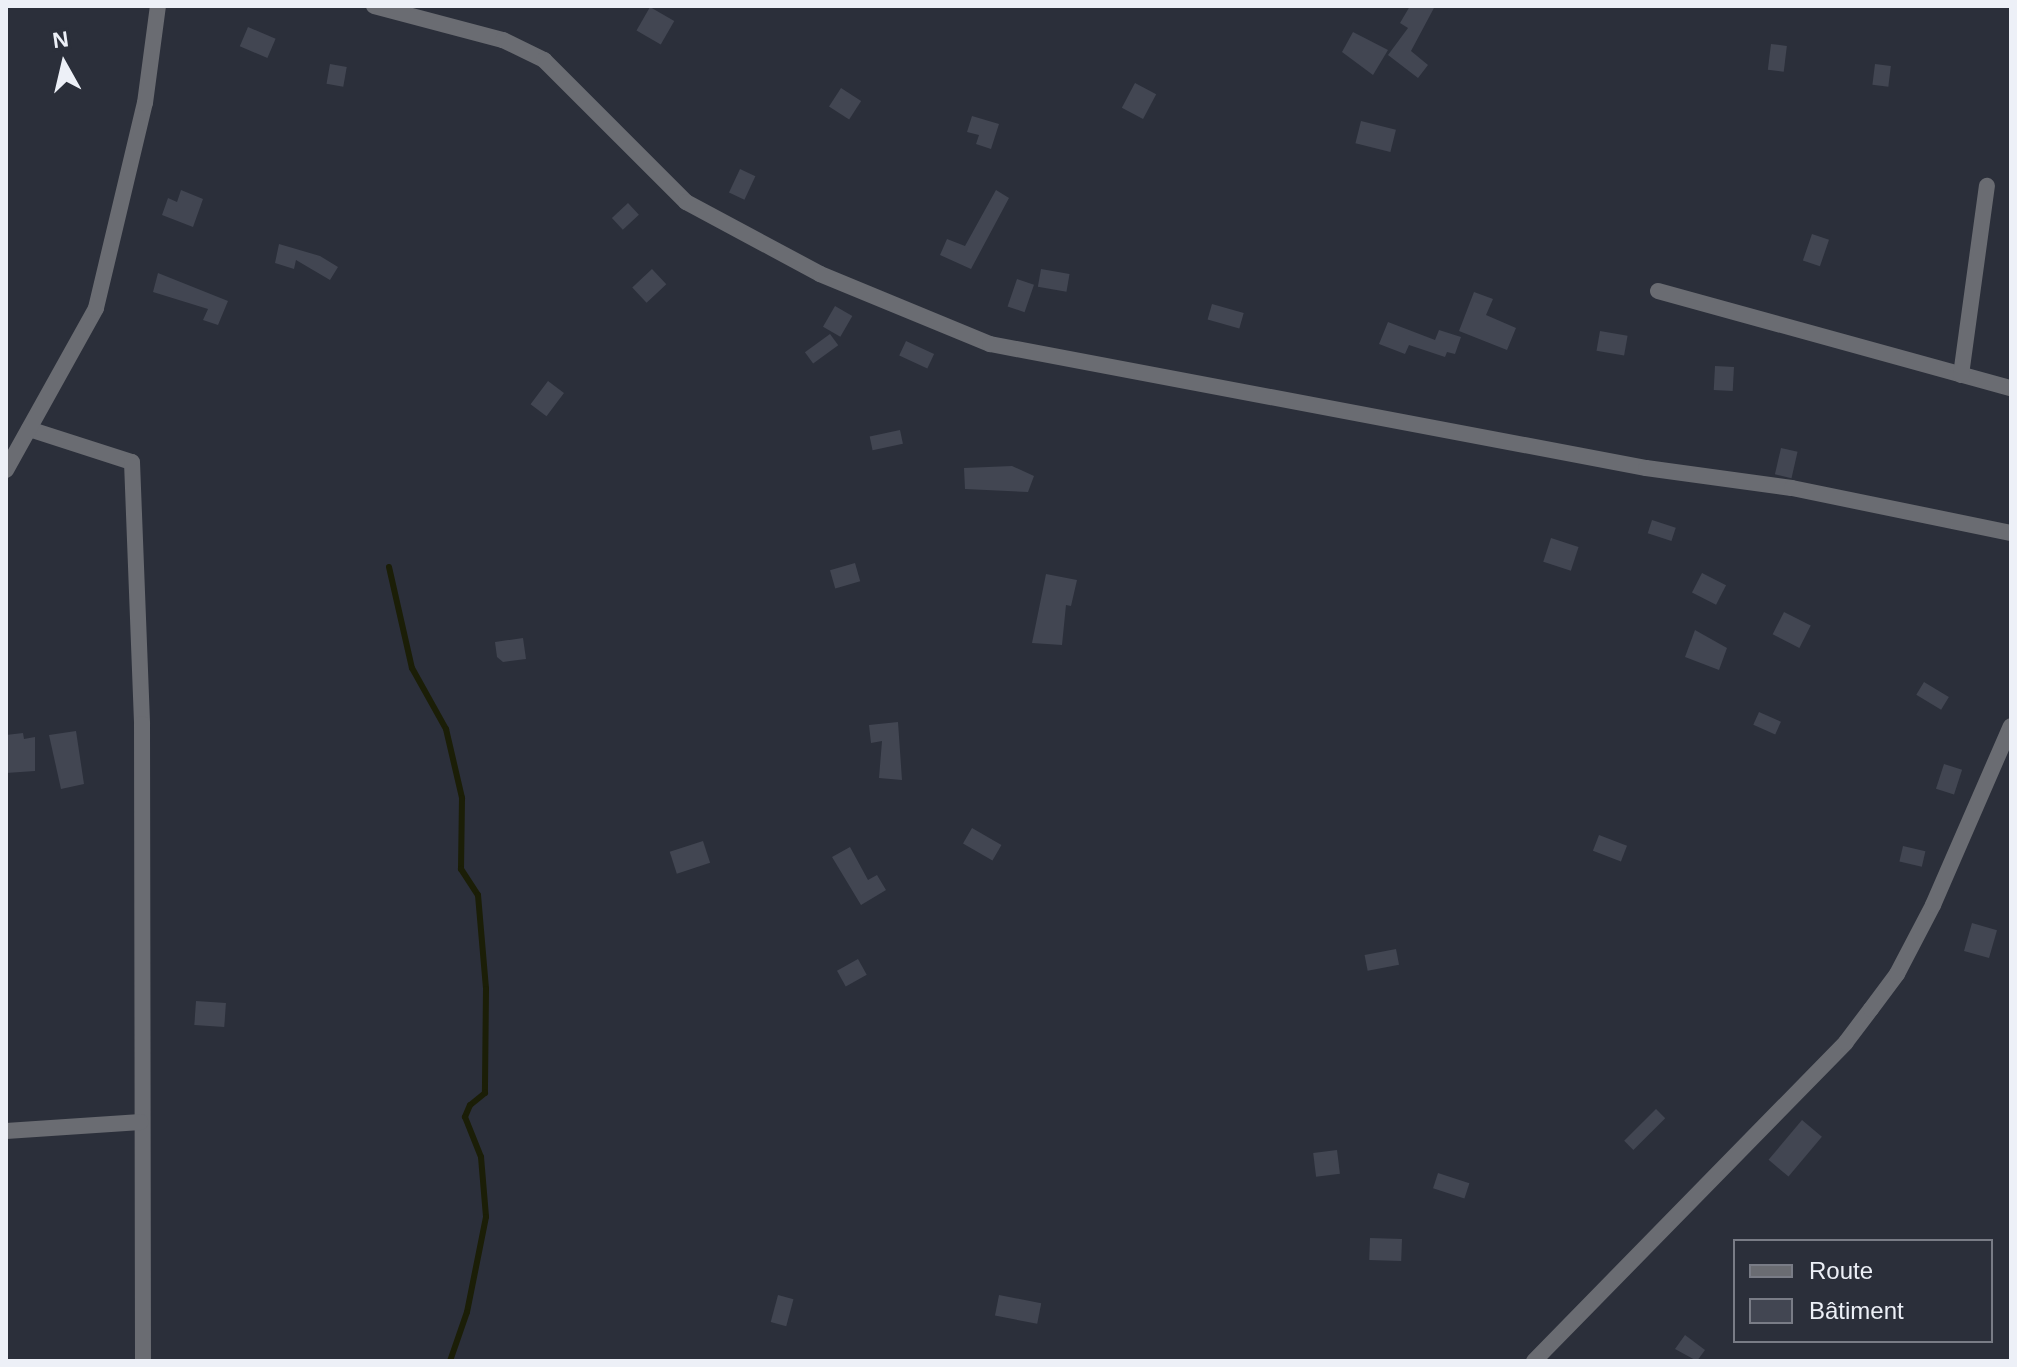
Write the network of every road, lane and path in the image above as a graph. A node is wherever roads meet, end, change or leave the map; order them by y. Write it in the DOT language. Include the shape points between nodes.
graph roads {
  1 [pos="158,6"];
  2 [pos="382,7"];
  3 [pos="1987,186"];
  4 [pos="1658,291"];
  5 [pos="1961,375"];
  6 [pos="2011,388"];
  7 [pos="29,429"];
  8 [pos="6,470"];
  9 [pos="2011,533"];
  10 [pos="2011,726"];
  11 [pos="141,1122"];
  12 [pos="6,1131"];
  13 [pos="143,1361"];
  14 [pos="1534,1361"];
  1 -- 7 [label="street" via="145,103 96,308"];
  2 -- 9 [label="street" via="503,40 544,60 686,202 807,268 990,344 1646,468 1792,488"];
  3 -- 5 [label="street"];
  4 -- 5 [label="street"];
  5 -- 6 [label="street"];
  7 -- 8 [label="street"];
  7 -- 11 [label="street" via="132,462 142,724"];
  10 -- 14 [label="street" via="1933,905 1897,974 1871,1009 1846,1042"];
  11 -- 12 [label="street"];
  11 -- 13 [label="street"];
}
